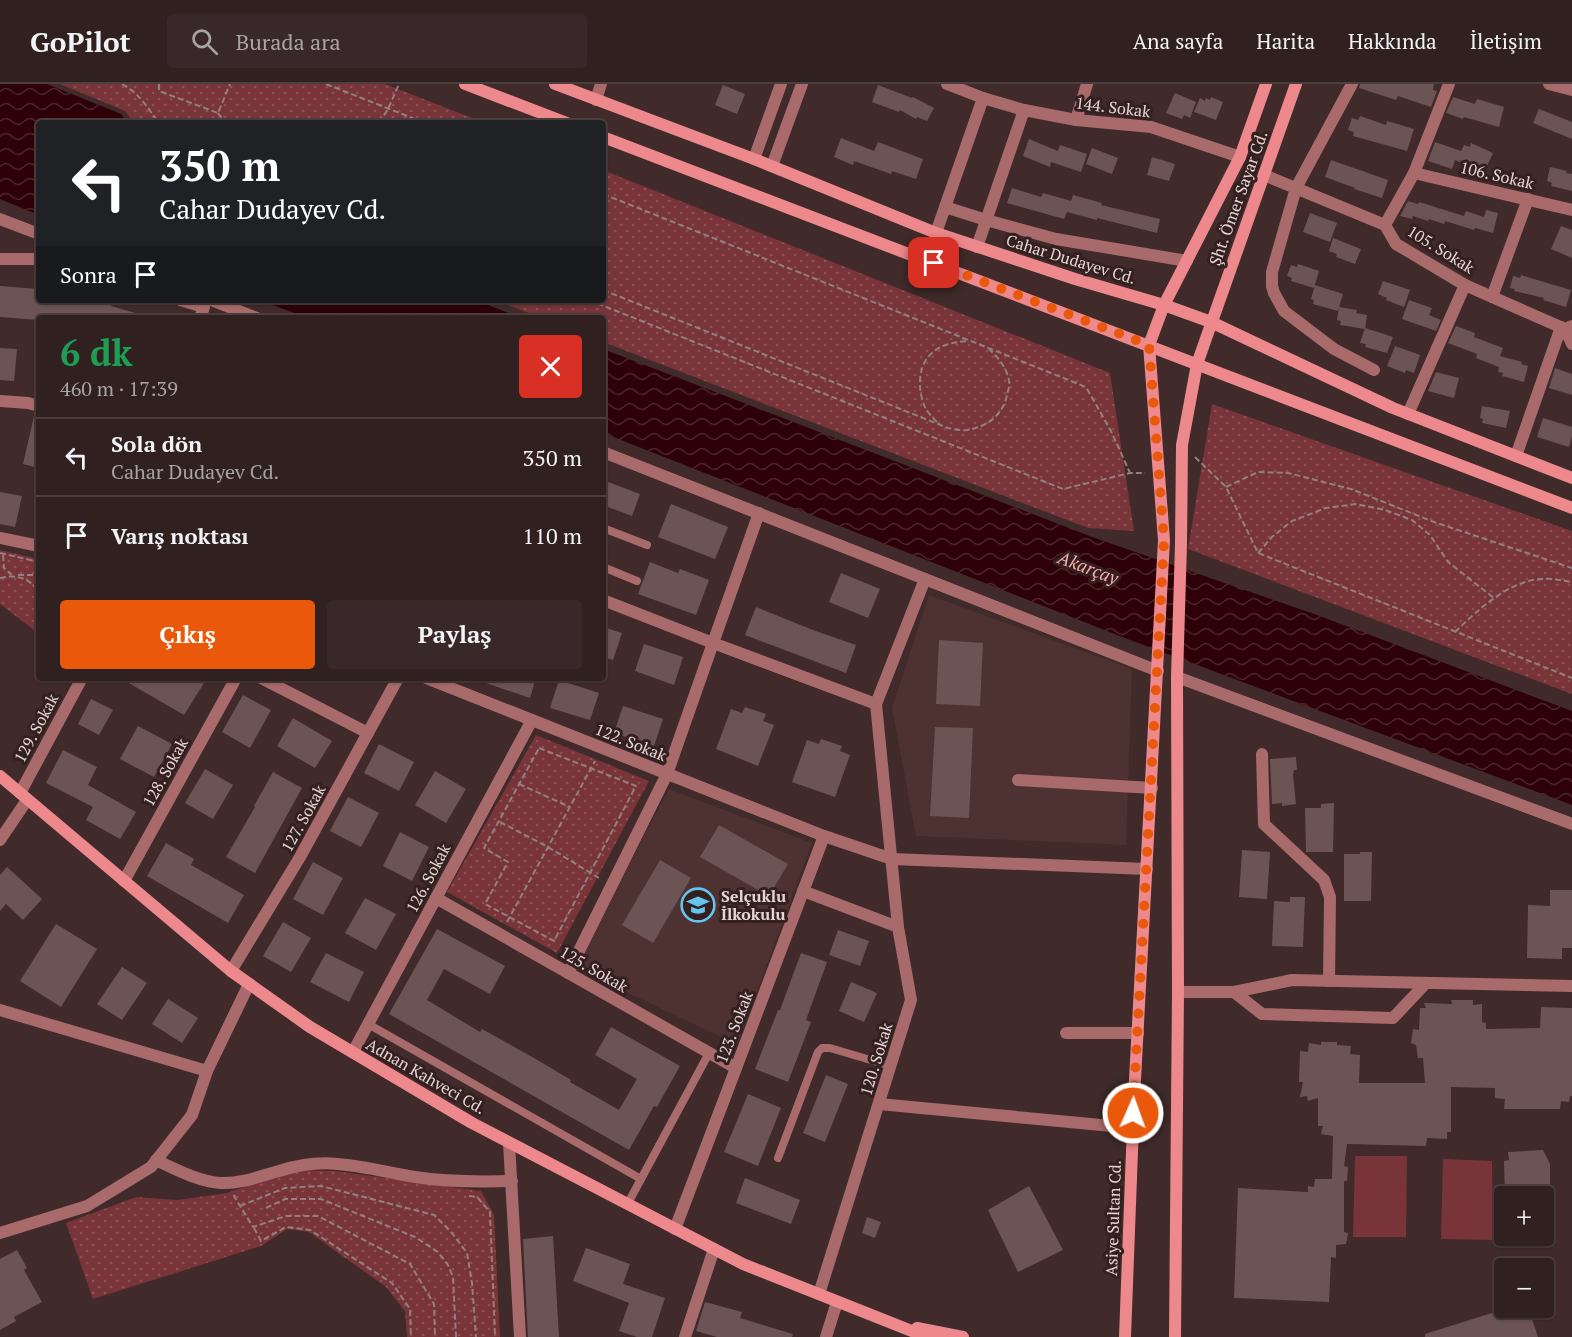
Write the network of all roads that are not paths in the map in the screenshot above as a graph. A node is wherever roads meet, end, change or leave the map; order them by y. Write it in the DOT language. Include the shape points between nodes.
graph roads {
  1 [pos="465,84"];
  2 [pos="555,84"];
  3 [pos="601,84"];
  4 [pos="782,84"];
  5 [pos="802,84"];
  6 [pos="947,84"];
  7 [pos="1087,84"];
  8 [pos="1266,84"];
  9 [pos="1296,84"];
  10 [pos="1352,84"];
  11 [pos="1449,84"];
  12 [pos="1549,84"];
  13 [pos="1572,90"];
  14 [pos="982,98"];
  15 [pos="596,99"];
  16 [pos="1024,110"];
  17 [pos="559,120"];
  18 [pos="1076,120"];
  19 [pos="606,138"];
  20 [pos="1239,157"];
  21 [pos="754,159"];
  22 [pos="772,166"];
  23 [pos="1414,173"];
  24 [pos="1264,175"];
  25 [pos="1296,188"];
  26 [pos="1528,199"];
  27 [pos="945,207"];
  28 [pos="1572,210"];
  29 [pos="0,219"];
  30 [pos="986,220"];
  31 [pos="1385,225"];
  32 [pos="36,233"];
  33 [pos="936,233"];
  34 [pos="977,247"];
  35 [pos="0,259"];
  36 [pos="36,259"];
  37 [pos="1187,261"];
  38 [pos="1466,285"];
  39 [pos="1492,297"];
  40 [pos="196,303"];
  41 [pos="1164,305"];
  42 [pos="211,306"];
  43 [pos="246,315"];
  44 [pos="1211,322"];
  45 [pos="1566,327"];
  46 [pos="1572,344"];
  47 [pos="1149,345"];
  48 [pos="1197,364"];
  49 [pos="1374,370"];
  50 [pos="0,401"];
  51 [pos="36,405"];
  52 [pos="1408,414"];
  53 [pos="606,454"];
  54 [pos="1516,456"];
  55 [pos="1572,478"];
  56 [pos="1572,508"];
  57 [pos="759,513"];
  58 [pos="606,531"];
  59 [pos="0,538"];
  60 [pos="36,545"];
  61 [pos="647,545"];
  62 [pos="606,568"];
  63 [pos="925,579"];
  64 [pos="637,581"];
  65 [pos="606,601"];
  66 [pos="713,643"];
  67 [pos="1158,671"];
  68 [pos="1177,677"];
  69 [pos="81,681"];
  70 [pos="234,681"];
  71 [pos="267,681"];
  72 [pos="396,681"];
  73 [pos="434,681"];
  74 [pos="876,704"];
  75 [pos="532,720"];
  76 [pos="368,733"];
  77 [pos="1262,754"];
  78 [pos="667,774"];
  79 [pos="0,776"];
  80 [pos="1018,780"];
  81 [pos="1152,788"];
  82 [pos="24,797"];
  83 [pos="1572,824"];
  84 [pos="824,836"];
  85 [pos="0,840"];
  86 [pos="892,859"];
  87 [pos="1147,869"];
  88 [pos="124,881"];
  89 [pos="803,891"];
  90 [pos="436,898"];
  91 [pos="898,927"];
  92 [pos="231,971"];
  93 [pos="568,973"];
  94 [pos="1329,981"];
  95 [pos="1426,983"];
  96 [pos="249,984"];
  97 [pos="1572,986"];
  98 [pos="1178,992"];
  99 [pos="1234,992"];
  100 [pos="0,1010"];
  101 [pos="368,1024"];
  102 [pos="1066,1033"];
  103 [pos="1138,1033"];
  104 [pos="353,1052"];
  105 [pos="709,1053"];
  106 [pos="891,1066"];
  107 [pos="736,1068"];
  108 [pos="207,1071"];
  109 [pos="879,1104"];
  110 [pos="1133,1128"];
  111 [pos="509,1143"];
  112 [pos="778,1158"];
  113 [pos="156,1160"];
  114 [pos="641,1179"];
  115 [pos="512,1182"];
  116 [pos="627,1205"];
  117 [pos="675,1229"];
  118 [pos="0,1233"];
  119 [pos="714,1249"];
  120 [pos="819,1294"];
  121 [pos="837,1302"];
  122 [pos="886,1321"];
  123 [pos="520,1337"];
  124 [pos="686,1337"];
  125 [pos="826,1337"];
  126 [pos="927,1337"];
  127 [pos="963,1337"];
  128 [pos="1125,1337"];
  129 [pos="1175,1337"];
  1 -- 17 [label="main road"];
  2 -- 15 [label="main road, Cahar Dudayev Cd."];
  3 -- 15 [label="street"];
  4 -- 21 [label="street"];
  5 -- 22 [label="street"];
  6 -- 14 [label="street, 144. Sokak"];
  7 -- 18 [label="street"];
  8 -- 20 [label="main road, Şht. Ömer Sayar Cd."];
  9 -- 24 [label="main road, Şht. Ömer Sayar Cd."];
  10 -- 25 [label="street"];
  11 -- 23 [label="street"];
  12 -- 13 [label="street"];
  14 -- 16 [label="street, 144. Sokak"];
  14 -- 27 [label="street"];
  15 -- 21 [label="main road, Cahar Dudayev Cd."];
  16 -- 18 [label="street, 144. Sokak"];
  16 -- 30 [label="street"];
  18 -- 20 [label="street, 144. Sokak" via="1151,127"];
  19 -- 47 [label="main road"];
  20 -- 37 [label="main road, Şht. Ömer Sayar Cd."];
  21 -- 22 [label="main road, Cahar Dudayev Cd."];
  22 -- 33 [label="main road, Cahar Dudayev Cd."];
  23 -- 26 [label="street, 106. Sokak"];
  23 -- 31 [label="street"];
  24 -- 25 [label="street, 105. Sokak"];
  24 -- 44 [label="main road, Şht. Ömer Sayar Cd."];
  25 -- 31 [label="street, 105. Sokak"];
  25 -- 49 [label="street" via="1272,272 1276,300 1284,311 1335,349"];
  26 -- 28 [label="street, 106. Sokak"];
  26 -- 39 [label="street"];
  27 -- 30 [label="street"];
  27 -- 33 [label="street"];
  29 -- 32 [label="street"];
  30 -- 34 [label="street"];
  30 -- 37 [label="street" via="1056,239"];
  31 -- 38 [label="street, 105. Sokak" via="1396,244"];
  33 -- 34 [label="main road, Cahar Dudayev Cd."];
  34 -- 41 [label="main road, Cahar Dudayev Cd."];
  35 -- 36 [label="street"];
  37 -- 41 [label="main road, Şht. Ömer Sayar Cd."];
  38 -- 39 [label="street, 105. Sokak"];
  38 -- 52 [label="street"];
  39 -- 45 [label="street, 105. Sokak"];
  40 -- 42 [label="street"];
  41 -- 44 [label="main road, Cahar Dudayev Cd."];
  41 -- 47 [label="main road, Şht. Ömer Sayar Cd."];
  42 -- 43 [label="street"];
  44 -- 48 [label="main road, Şht. Ömer Sayar Cd."];
  44 -- 52 [label="main road, Cahar Dudayev Cd."];
  45 -- 46 [label="street"];
  45 -- 54 [label="street"];
  47 -- 48 [label="main road"];
  47 -- 67 [label="main road, Asiye Sultan Cd." via="1164,540"];
  48 -- 56 [label="main road"];
  48 -- 68 [label="main road" via="1182,445"];
  50 -- 51 [label="street"];
  52 -- 54 [label="main road, Cahar Dudayev Cd."];
  53 -- 57 [label="street"];
  54 -- 55 [label="main road, Cahar Dudayev Cd."];
  57 -- 63 [label="street"];
  57 -- 66 [label="street"];
  58 -- 61 [label="lane"];
  59 -- 60 [label="street"];
  62 -- 64 [label="lane"];
  63 -- 67 [label="street"];
  63 -- 74 [label="street"];
  65 -- 66 [label="street"];
  66 -- 74 [label="street"];
  66 -- 78 [label="street"];
  67 -- 81 [label="main road, Asiye Sultan Cd."];
  68 -- 83 [label="street"];
  68 -- 98 [label="main road"];
  69 -- 82 [label="street, 129. Sokak"];
  70 -- 88 [label="street, 128. Sokak"];
  71 -- 76 [label="street"];
  72 -- 76 [label="street, 127. Sokak"];
  73 -- 75 [label="street, 122. Sokak"];
  74 -- 86 [label="street, 120. Sokak"];
  75 -- 78 [label="street, 122. Sokak"];
  75 -- 90 [label="street, 126. Sokak"];
  76 -- 92 [label="street, 127. Sokak"];
  77 -- 94 [label="street" via="1264,824 1324,880 1329,897"];
  78 -- 84 [label="street, 122. Sokak"];
  78 -- 93 [label="street"];
  79 -- 82 [label="main road, Adnan Kahveci Cd."];
  80 -- 81 [label="street"];
  81 -- 87 [label="main road, Asiye Sultan Cd."];
  82 -- 85 [label="street, 129. Sokak"];
  82 -- 88 [label="main road, Adnan Kahveci Cd."];
  84 -- 86 [label="street, 122. Sokak"];
  84 -- 89 [label="street, 123. Sokak"];
  86 -- 87 [label="street, 122. Sokak"];
  86 -- 91 [label="street, 120. Sokak"];
  87 -- 103 [label="main road, Asiye Sultan Cd."];
  88 -- 92 [label="main road, Adnan Kahveci Cd."];
  89 -- 91 [label="street"];
  89 -- 107 [label="street, 123. Sokak"];
  90 -- 93 [label="street, 125. Sokak"];
  90 -- 101 [label="street, 126. Sokak"];
  91 -- 106 [label="street, 120. Sokak" via="911,1000"];
  92 -- 96 [label="main road, Adnan Kahveci Cd."];
  93 -- 105 [label="street, 125. Sokak"];
  94 -- 95 [label="street"];
  94 -- 99 [label="street" via="1292,980"];
  95 -- 97 [label="street"];
  95 -- 99 [label="street" via="1393,1018 1262,1014"];
  96 -- 104 [label="main road, Adnan Kahveci Cd."];
  96 -- 108 [label="street"];
  98 -- 99 [label="street"];
  98 -- 129 [label="main road"];
  100 -- 108 [label="street"];
  101 -- 104 [label="street, 126. Sokak"];
  101 -- 114 [label="lane"];
  102 -- 103 [label="street"];
  103 -- 110 [label="main road, Asiye Sultan Cd."];
  104 -- 111 [label="main road, Adnan Kahveci Cd."];
  105 -- 107 [label="street, 125. Sokak"];
  105 -- 114 [label="lane"];
  106 -- 109 [label="street, 120. Sokak"];
  106 -- 112 [label="lane" via="822,1048"];
  107 -- 117 [label="street, 123. Sokak"];
  108 -- 113 [label="street" via="192,1115"];
  109 -- 110 [label="street"];
  109 -- 120 [label="street, 120. Sokak"];
  110 -- 128 [label="main road, Asiye Sultan Cd."];
  111 -- 115 [label="street"];
  111 -- 116 [label="main road, Adnan Kahveci Cd."];
  113 -- 115 [label="street" via="222,1183 240,1182 297,1166 325,1164 456,1182"];
  113 -- 118 [label="street" via="151,1167 87,1206"];
  114 -- 116 [label="lane"];
  115 -- 123 [label="street"];
  116 -- 117 [label="main road, Adnan Kahveci Cd."];
  117 -- 119 [label="main road, Adnan Kahveci Cd."];
  119 -- 120 [label="main road, Adnan Kahveci Cd."];
  119 -- 124 [label="street"];
  120 -- 121 [label="main road, Adnan Kahveci Cd."];
  121 -- 122 [label="main road, Adnan Kahveci Cd."];
  121 -- 125 [label="street"];
  122 -- 126 [label="main road, Adnan Kahveci Cd."];
  122 -- 127 [label="main road, Adnan Kahveci Cd."];
}
